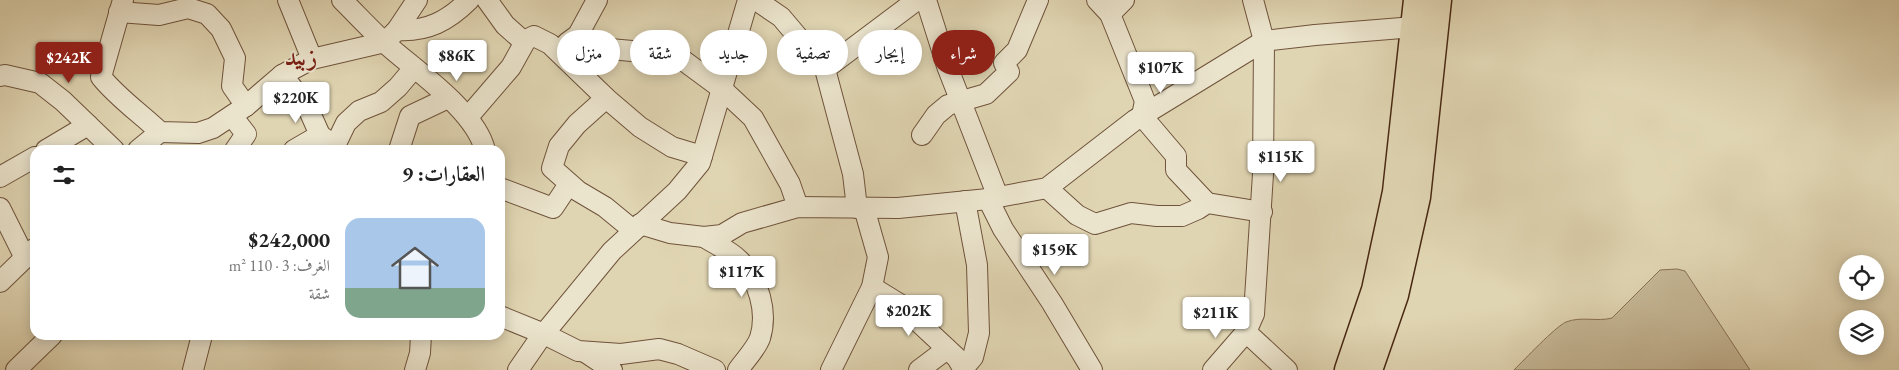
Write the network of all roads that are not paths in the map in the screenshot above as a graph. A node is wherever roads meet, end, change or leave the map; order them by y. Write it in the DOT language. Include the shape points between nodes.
graph roads {
  1 [pos="288,0"];
  2 [pos="342,0"];
  3 [pos="418,0"];
  4 [pos="469,0"];
  5 [pos="487,0"];
  6 [pos="597,0"];
  7 [pos="748,0"];
  8 [pos="756,0"];
  9 [pos="917,0"];
  10 [pos="926,0"];
  11 [pos="1038,0"];
  12 [pos="1253,0"];
  13 [pos="1417,0"];
  14 [pos="1438,0"];
  15 [pos="1110,5"];
  16 [pos="121,6"];
  17 [pos="1414,27"];
  18 [pos="581,30"];
  19 [pos="792,30"];
  20 [pos="391,36"];
  21 [pos="1264,41"];
  22 [pos="524,42"];
  23 [pos="556,50"];
  24 [pos="620,50"];
  25 [pos="848,52"];
  26 [pos="312,59"];
  27 [pos="414,68"];
  28 [pos="282,75"];
  29 [pos="827,75"];
  30 [pos="0,76"];
  31 [pos="722,89"];
  32 [pos="448,98"];
  33 [pos="606,98"];
  34 [pos="962,102"];
  35 [pos="239,111"];
  36 [pos="1142,116"];
  37 [pos="468,117"];
  38 [pos="88,125"];
  39 [pos="160,132"];
  40 [pos="922,135"];
  41 [pos="329,144"];
  42 [pos="54,145"];
  43 [pos="109,145"];
  44 [pos="144,145"];
  45 [pos="238,145"];
  46 [pos="401,145"];
  47 [pos="483,145"];
  48 [pos="702,156"];
  49 [pos="30,160"];
  50 [pos="0,178"];
  51 [pos="569,184"];
  52 [pos="1047,188"];
  53 [pos="505,190"];
  54 [pos="993,198"];
  55 [pos="965,201"];
  56 [pos="1206,203"];
  57 [pos="798,207"];
  58 [pos="0,208"];
  59 [pos="860,208"];
  60 [pos="1262,212"];
  61 [pos="636,227"];
  62 [pos="704,237"];
  63 [pos="30,253"];
  64 [pos="0,282"];
  65 [pos="872,287"];
  66 [pos="505,318"];
  67 [pos="1246,332"];
  68 [pos="544,334"];
  69 [pos="47,340"];
  70 [pos="201,340"];
  71 [pos="421,340"];
  72 [pos="947,349"];
  73 [pos="584,351"];
  74 [pos="16,370"];
  75 [pos="193,370"];
  76 [pos="415,370"];
  77 [pos="518,370"];
  78 [pos="612,370"];
  79 [pos="714,370"];
  80 [pos="738,370"];
  81 [pos="831,370"];
  82 [pos="919,370"];
  83 [pos="964,370"];
  84 [pos="1092,370"];
  85 [pos="1213,370"];
  86 [pos="1287,370"];
  87 [pos="1348,370"];
  88 [pos="1370,370"];
  1 -- 26 [label="street"];
  2 -- 20 [label="street"];
  3 -- 20 [label="street"];
  4 -- 20 [label="street" via="442,23"];
  5 -- 22 [label="street" via="504,25"];
  6 -- 18 [label="street"];
  7 -- 31 [label="street"];
  8 -- 19 [label="street" via="781,17"];
  9 -- 25 [label="street"];
  10 -- 34 [label="street"];
  11 -- 34 [label="street" via="1017,50 1004,62 1009,72 986,94"];
  12 -- 21 [label="street"];
  13 -- 17 [label="main road"];
  14 -- 88 [label="main road" via="1417,197 1395,295"];
  15 -- 36 [label="street" via="1145,101"];
  16 -- 35 [label="street" via="159,15 188,8 207,14 221,29 235,58 232,86"];
  16 -- 39 [label="street" via="101,78"];
  17 -- 21 [label="street"];
  17 -- 87 [label="main road" via="1396,192 1375,290"];
  20 -- 26 [label="street"];
  20 -- 27 [label="street"];
  21 -- 36 [label="street"];
  21 -- 60 [label="street"];
  22 -- 23 [label="street" via="534,36"];
  22 -- 37 [label="street" via="511,67"];
  23 -- 33 [label="street"];
  24 -- 31 [label="street" via="676,54"];
  26 -- 28 [label="street"];
  27 -- 32 [label="street"];
  27 -- 41 [label="street" via="381,102 359,111"];
  28 -- 35 [label="street"];
  28 -- 41 [label="street" via="307,106"];
  29 -- 59 [label="street"];
  30 -- 38 [label="street" via="40,83"];
  31 -- 48 [label="street"];
  31 -- 57 [label="street" via="753,118 790,184"];
  32 -- 37 [label="street"];
  32 -- 46 [label="street" via="410,116"];
  33 -- 48 [label="street" via="640,127 672,147"];
  33 -- 51 [label="street" via="577,124 559,146 552,168"];
  34 -- 40 [label="street" via="948,105 936,115"];
  34 -- 54 [label="street"];
  35 -- 39 [label="street" via="213,128 198,133"];
  35 -- 45 [label="street" via="246,134"];
  36 -- 52 [label="street"];
  36 -- 56 [label="street" via="1176,156 1176,170"];
  37 -- 47 [label="street"];
  38 -- 42 [label="street"];
  38 -- 43 [label="street"];
  39 -- 44 [label="street"];
  48 -- 61 [label="street" via="677,191"];
  49 -- 50 [label="street"];
  51 -- 53 [label="street" via="553,208"];
  51 -- 61 [label="street"];
  52 -- 54 [label="street"];
  52 -- 56 [label="street" via="1077,215 1095,224 1131,213 1182,216"];
  54 -- 55 [label="street"];
  54 -- 84 [label="street" via="1003,229"];
  55 -- 59 [label="street" via="898,208"];
  55 -- 83 [label="street" via="977,265 980,333 973,356"];
  56 -- 60 [label="street"];
  57 -- 59 [label="street"];
  57 -- 62 [label="street" via="742,223 722,235"];
  58 -- 63 [label="street"];
  59 -- 65 [label="street" via="878,257"];
  60 -- 67 [label="street" via="1254,314"];
  61 -- 62 [label="street"];
  61 -- 68 [label="street" via="612,251"];
  62 -- 80 [label="street" via="738,259 751,275 758,291 764,315 759,340"];
  63 -- 64 [label="street"];
  65 -- 72 [label="street" via="898,303"];
  65 -- 81 [label="street"];
  66 -- 68 [label="street"];
  67 -- 85 [label="street"];
  67 -- 86 [label="street"];
  68 -- 73 [label="street"];
  68 -- 77 [label="street"];
  69 -- 74 [label="street"];
  70 -- 75 [label="street"];
  71 -- 76 [label="street"];
  72 -- 82 [label="street"];
  72 -- 83 [label="street"];
  73 -- 78 [label="street"];
  73 -- 79 [label="street" via="621,354 659,349"];
}
